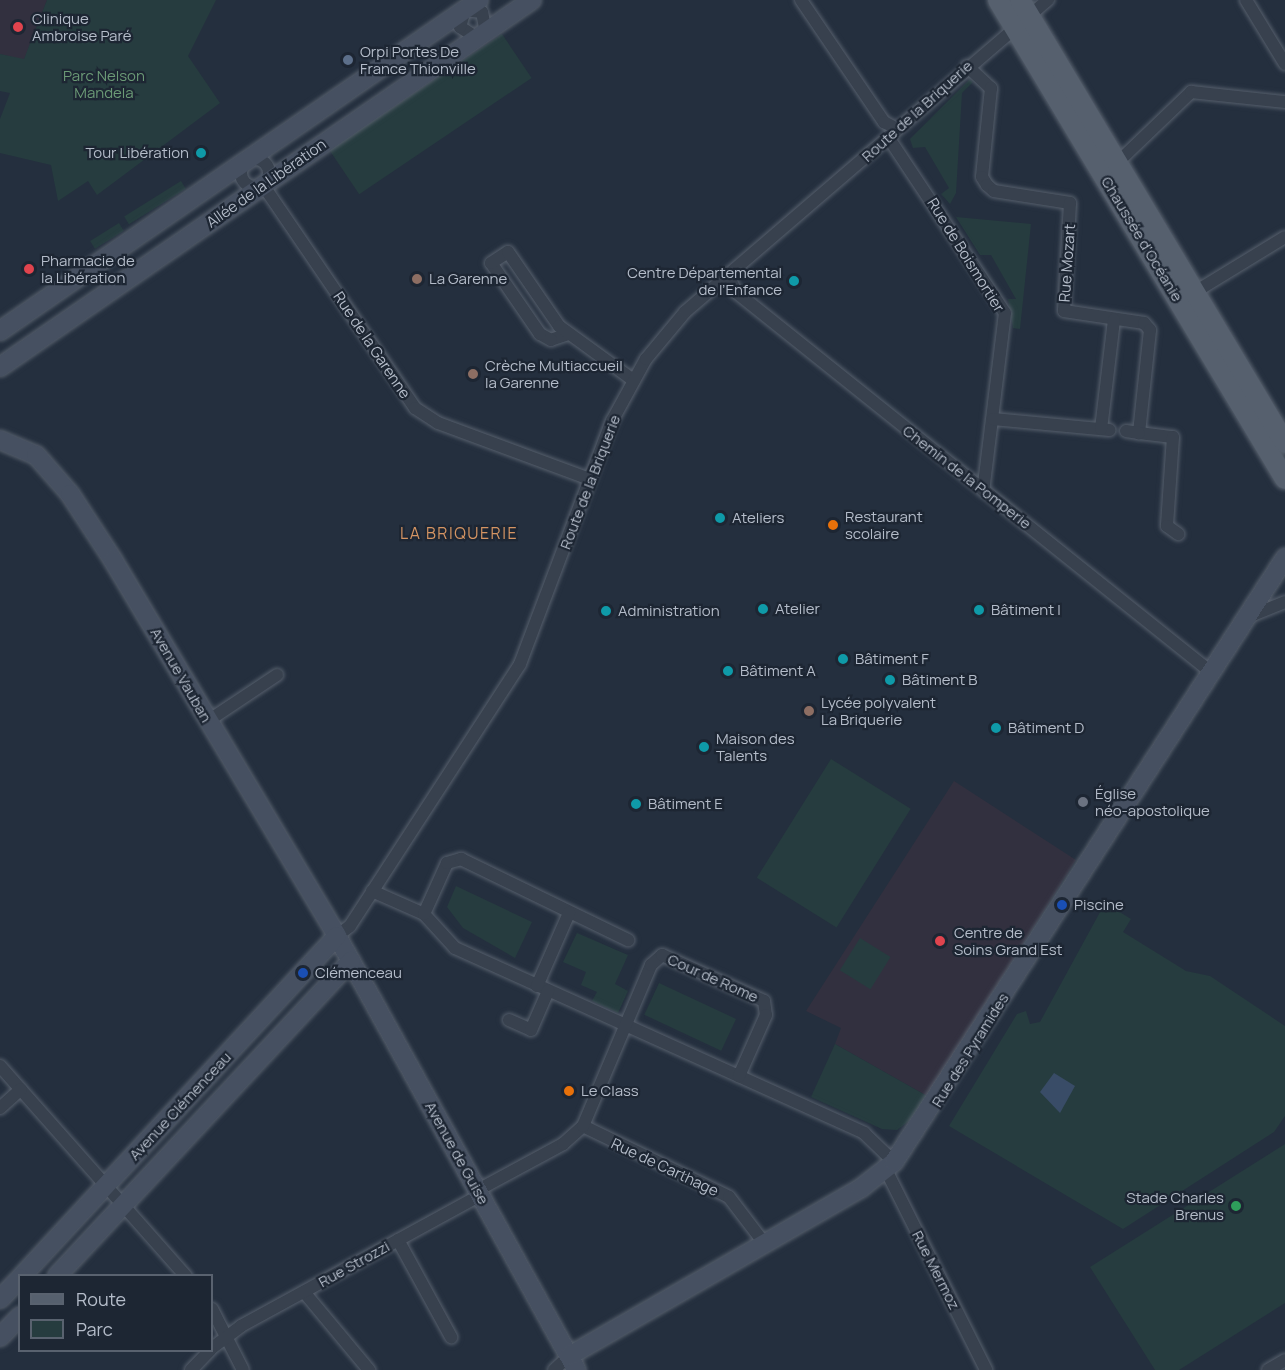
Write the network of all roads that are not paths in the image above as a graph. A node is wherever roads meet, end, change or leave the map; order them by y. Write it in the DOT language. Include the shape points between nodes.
graph roads {
  1 [pos="532,0"];
  2 [pos="801,0"];
  3 [pos="998,0"];
  4 [pos="1048,0"];
  5 [pos="1246,0"];
  6 [pos="467,3"];
  7 [pos="1021,14"];
  8 [pos="482,35"];
  9 [pos="1285,64"];
  10 [pos="967,66"];
  11 [pos="1285,102"];
  12 [pos="893,133"];
  13 [pos="247,161"];
  14 [pos="1117,163"];
  15 [pos="263,185"];
  16 [pos="1285,237"];
  17 [pos="729,276"];
  18 [pos="1195,292"];
  19 [pos="1114,320"];
  20 [pos="0,331"];
  21 [pos="568,334"];
  22 [pos="0,367"];
  23 [pos="633,380"];
  24 [pos="1262,405"];
  25 [pos="993,419"];
  26 [pos="1285,423"];
  27 [pos="0,440"];
  28 [pos="1285,443"];
  29 [pos="1285,478"];
  30 [pos="589,479"];
  31 [pos="983,491"];
  32 [pos="1178,534"];
  33 [pos="1285,558"];
  34 [pos="1285,603"];
  35 [pos="1247,617"];
  36 [pos="1212,673"];
  37 [pos="277,675"];
  38 [pos="208,721"];
  39 [pos="372,891"];
  40 [pos="569,913"];
  41 [pos="424,914"];
  42 [pos="344,931"];
  43 [pos="628,940"];
  44 [pos="351,961"];
  45 [pos="542,988"];
  46 [pos="509,1020"];
  47 [pos="628,1026"];
  48 [pos="0,1066"];
  49 [pos="739,1076"];
  50 [pos="21,1089"];
  51 [pos="0,1108"];
  52 [pos="583,1126"];
  53 [pos="890,1166"];
  54 [pos="107,1184"];
  55 [pos="479,1193"];
  56 [pos="125,1203"];
  57 [pos="398,1240"];
  58 [pos="764,1243"];
  59 [pos="24,1274"];
  60 [pos="58,1274"];
  61 [pos="185,1274"];
  62 [pos="18,1280"];
  63 [pos="304,1292"];
  64 [pos="0,1299"];
  65 [pos="213,1311"];
  66 [pos="18,1318"];
  67 [pos="228,1334"];
  68 [pos="0,1337"];
  69 [pos="451,1337"];
  70 [pos="213,1347"];
  71 [pos="208,1352"];
  72 [pos="1285,1360"];
  73 [pos="573,1363"];
  74 [pos="191,1370"];
  75 [pos="243,1370"];
  76 [pos="369,1370"];
  77 [pos="554,1370"];
  78 [pos="986,1370"];
  79 [pos="1268,1370"];
  1 -- 8 [label="street, Allée de la Libération"];
  2 -- 12 [label="street, Rue de Boismortier"];
  3 -- 7 [label="main road, Chaussée d'Océanie"];
  4 -- 7 [label="street, Route de la Briquerie"];
  5 -- 9 [label="street"];
  6 -- 8 [label="street" via="482,12"];
  6 -- 8 [label="street" via="463,32"];
  6 -- 13 [label="street, Allée de la Libération"];
  7 -- 10 [label="street, Route de la Briquerie"];
  7 -- 14 [label="main road, Chaussée d'Océanie"];
  7 -- 29 [label="main road, Chaussée d'Océanie"];
  8 -- 15 [label="street, Allée de la Libération"];
  10 -- 12 [label="street, Route de la Briquerie"];
  10 -- 19 [label="street, Rue Mozart" via="991,88 982,177 994,191 1070,203 1064,311"];
  11 -- 14 [label="street" via="1191,92"];
  12 -- 17 [label="street, Route de la Briquerie"];
  12 -- 25 [label="street, Rue de Boismortier" via="1005,313"];
  13 -- 15 [label="street" via="261,160 268,167"];
  13 -- 15 [label="street" via="241,169 244,183"];
  13 -- 20 [label="street, Allée de la Libération"];
  14 -- 18 [label="main road, Chaussée d'Océanie"];
  15 -- 22 [label="street, Allée de la Libération"];
  15 -- 30 [label="street, Rue de la Garenne" via="415,408 438,423"];
  16 -- 18 [label="street"];
  17 -- 23 [label="street, Route de la Briquerie" via="685,312"];
  17 -- 31 [label="street, Chemin de la Pomperie" via="736,292"];
  18 -- 24 [label="main road, Chaussée d'Océanie"];
  19 -- 25 [label="street" via="1105,429"];
  19 -- 32 [label="street, Rue Mozart" via="1144,323 1150,330 1133,432 1173,437 1167,526"];
  21 -- 21 [label="street" via="508,252 491,263 540,334 551,340"];
  21 -- 23 [label="street"];
  23 -- 30 [label="street, Route de la Briquerie"];
  24 -- 26 [label="street"];
  24 -- 28 [label="main road, Chaussée d'Océanie"];
  25 -- 31 [label="street, Rue de Boismortier"];
  27 -- 38 [label="street, Avenue Vauban" via="36,455 70,495"];
  30 -- 39 [label="street, Route de la Briquerie" via="520,664"];
  31 -- 36 [label="street, Chemin de la Pomperie"];
  33 -- 35 [label="street, Rue des Pyramides"];
  34 -- 35 [label="street"];
  35 -- 36 [label="street, Rue des Pyramides"];
  36 -- 53 [label="street, Rue des Pyramides"];
  37 -- 38 [label="street"];
  38 -- 42 [label="street, Avenue Vauban"];
  39 -- 41 [label="street"];
  39 -- 42 [label="street, Route de la Briquerie"];
  40 -- 41 [label="street" via="461,859 447,863"];
  40 -- 43 [label="street"];
  40 -- 45 [label="street"];
  41 -- 45 [label="street" via="456,948"];
  42 -- 44 [label="street, Avenue de Guise"];
  42 -- 54 [label="street, Avenue Clémenceau"];
  44 -- 55 [label="street, Avenue de Guise"];
  44 -- 56 [label="street, Avenue Clémenceau"];
  45 -- 46 [label="street" via="531,1030"];
  45 -- 47 [label="street"];
  47 -- 49 [label="street"];
  47 -- 49 [label="street, Cour de Rome" via="651,965 662,955 672,956 764,1001 766,1015"];
  47 -- 52 [label="street"];
  48 -- 50 [label="street"];
  49 -- 53 [label="street" via="864,1133"];
  50 -- 51 [label="street"];
  50 -- 54 [label="street"];
  52 -- 55 [label="street, Rue Strozzi" via="563,1144"];
  52 -- 58 [label="street, Rue de Carthage" via="729,1197"];
  53 -- 58 [label="street, Rue des Pyramides"];
  53 -- 78 [label="street, Rue Mermoz"];
  54 -- 56 [label="street"];
  54 -- 59 [label="street, Avenue Clémenceau"];
  55 -- 57 [label="street, Rue Strozzi"];
  55 -- 73 [label="street, Avenue de Guise"];
  56 -- 60 [label="street, Avenue Clémenceau"];
  56 -- 61 [label="street"];
  57 -- 63 [label="street, Rue Strozzi"];
  57 -- 69 [label="street"];
  58 -- 73 [label="street, Rue des Pyramides"];
  62 -- 64 [label="street, Avenue Clémenceau"];
  63 -- 67 [label="street, Rue Strozzi"];
  63 -- 76 [label="street"];
  65 -- 67 [label="street"];
  66 -- 68 [label="street"];
  67 -- 70 [label="street, Rue Strozzi"];
  67 -- 75 [label="street"];
  71 -- 74 [label="street, Rue Strozzi"];
  72 -- 79 [label="street"];
  73 -- 77 [label="street"];
}
